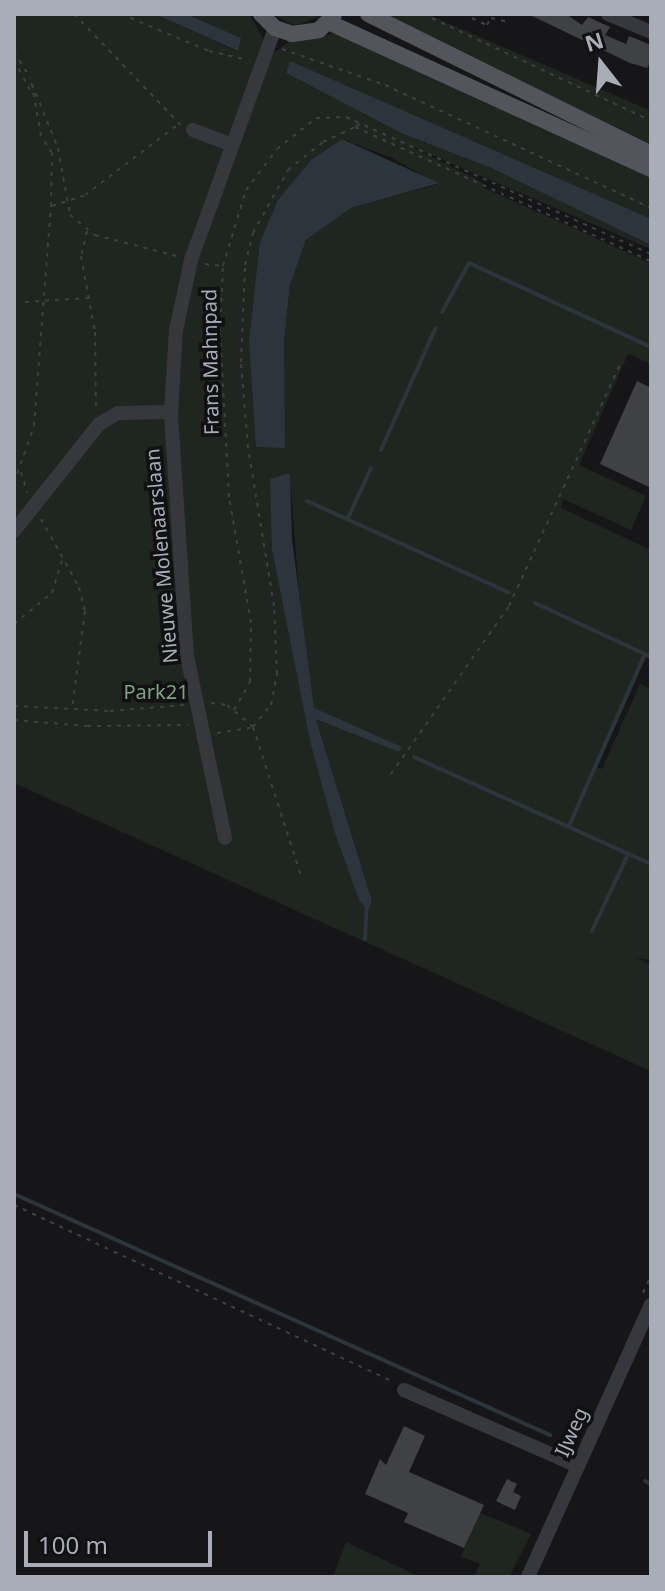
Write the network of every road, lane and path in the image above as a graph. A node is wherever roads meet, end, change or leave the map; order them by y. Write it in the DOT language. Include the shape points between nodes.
graph roads {
  1 [pos="74,14"];
  2 [pos="121,14"];
  3 [pos="261,14"];
  4 [pos="368,14"];
  5 [pos="423,14"];
  6 [pos="463,14"];
  7 [pos="608,14"];
  8 [pos="332,18"];
  9 [pos="508,22"];
  10 [pos="651,32"];
  11 [pos="273,36"];
  12 [pos="14,52"];
  13 [pos="14,60"];
  14 [pos="263,61"];
  15 [pos="31,80"];
  16 [pos="32,95"];
  17 [pos="651,121"];
  18 [pos="361,123"];
  19 [pos="186,127"];
  20 [pos="355,127"];
  21 [pos="230,144"];
  22 [pos="651,154"];
  23 [pos="651,169"];
  24 [pos="66,204"];
  25 [pos="51,206"];
  26 [pos="651,208"];
  27 [pos="87,230"];
  28 [pos="651,254"];
  29 [pos="191,260"];
  30 [pos="651,261"];
  31 [pos="223,266"];
  32 [pos="90,298"];
  33 [pos="45,301"];
  34 [pos="25,302"];
  35 [pos="621,363"];
  36 [pos="171,412"];
  37 [pos="99,424"];
  38 [pos="14,483"];
  39 [pos="14,531"];
  40 [pos="14,624"];
  41 [pos="72,710"];
  42 [pos="234,710"];
  43 [pos="14,720"];
  44 [pos="201,727"];
  45 [pos="391,774"];
  46 [pos="225,838"];
  47 [pos="14,1205"];
  48 [pos="651,1304"];
  49 [pos="404,1390"];
  50 [pos="578,1466"];
  51 [pos="528,1577"];
  1 -- 19 [label="path"];
  2 -- 14 [label="path" via="209,51"];
  3 -- 11 [label="main road"];
  4 -- 22 [label="main road"];
  5 -- 17 [label="path"];
  6 -- 9 [label="path" via="487,25 491,18"];
  7 -- 10 [label="street"];
  8 -- 11 [label="main road" via="306,34"];
  8 -- 23 [label="main road"];
  11 -- 14 [label="street, Nieuwe Molenaarslaan"];
  11 -- 26 [label="path"];
  12 -- 15 [label="path"];
  13 -- 16 [label="path"];
  14 -- 21 [label="street, Nieuwe Molenaarslaan"];
  15 -- 16 [label="path"];
  15 -- 24 [label="path" via="60,156"];
  16 -- 25 [label="path" via="41,136 52,153"];
  18 -- 20 [label="path"];
  18 -- 28 [label="path, Frans Mahnpad"];
  18 -- 31 [label="path, Frans Mahnpad" via="338,115 316,118 277,149 246,190"];
  19 -- 21 [label="street"];
  19 -- 24 [label="path"];
  20 -- 30 [label="path"];
  20 -- 44 [label="path" via="323,142 288,170 259,219 245,265 243,391 274,606 277,674 271,705 253,727 223,735"];
  21 -- 29 [label="street, Nieuwe Molenaarslaan"];
  24 -- 25 [label="path"];
  24 -- 27 [label="path"];
  25 -- 33 [label="path"];
  27 -- 29 [label="path"];
  27 -- 32 [label="path" via="81,256"];
  29 -- 31 [label="path"];
  29 -- 36 [label="street, Nieuwe Molenaarslaan" via="176,330"];
  31 -- 42 [label="path, Frans Mahnpad" via="220,332 229,497 251,623 250,682"];
  32 -- 33 [label="path"];
  32 -- 37 [label="path"];
  33 -- 34 [label="path"];
  33 -- 38 [label="path" via="34,426"];
  35 -- 45 [label="path" via="509,606"];
  36 -- 37 [label="street" via="118,413"];
  36 -- 44 [label="street, Nieuwe Molenaarslaan" via="176,543"];
  37 -- 39 [label="street"];
  40 -- 41 [label="path" via="52,593 62,558 79,587 85,611"];
  43 -- 44 [label="path"];
  44 -- 46 [label="street, Nieuwe Molenaarslaan"];
  47 -- 49 [label="path" via="354,1360"];
  48 -- 50 [label="street, IJweg"];
  49 -- 50 [label="street"];
  50 -- 51 [label="street, IJweg"];
}
